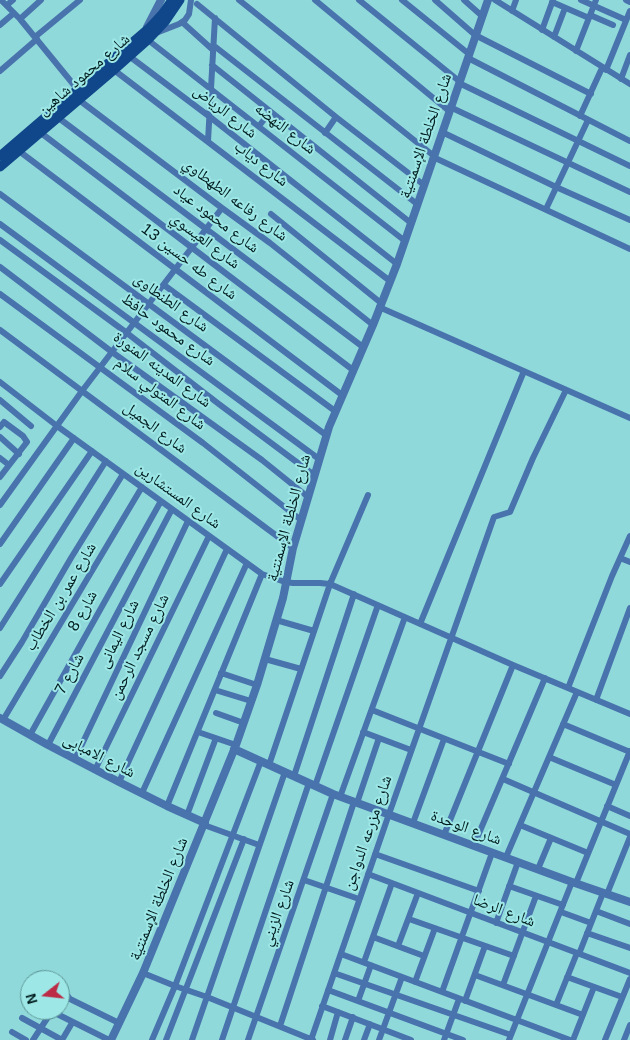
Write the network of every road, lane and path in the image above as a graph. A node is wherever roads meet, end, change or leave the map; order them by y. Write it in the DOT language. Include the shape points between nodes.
graph roads {
  1 [pos="1,0"];
  2 [pos="13,0"];
  3 [pos="41,0"];
  4 [pos="80,0"];
  5 [pos="172,0"];
  6 [pos="180,0"];
  7 [pos="239,0"];
  8 [pos="315,0"];
  9 [pos="359,0"];
  10 [pos="402,0"];
  11 [pos="435,0"];
  12 [pos="464,0"];
  13 [pos="488,0"];
  14 [pos="495,0"];
  15 [pos="516,0"];
  16 [pos="580,0"];
  17 [pos="626,0"];
  18 [pos="159,1"];
  19 [pos="197,1"];
  20 [pos="552,1"];
  21 [pos="630,2"];
  22 [pos="594,3"];
  23 [pos="7,5"];
  24 [pos="565,8"];
  25 [pos="512,11"];
  26 [pos="630,11"];
  27 [pos="14,13"];
  28 [pos="482,16"];
  29 [pos="589,16"];
  30 [pos="215,18"];
  31 [pos="20,19"];
  32 [pos="626,20"];
  33 [pos="182,22"];
  34 [pos="0,25"];
  35 [pos="613,25"];
  36 [pos="542,30"];
  37 [pos="475,35"];
  38 [pos="147,36"];
  39 [pos="554,37"];
  40 [pos="36,38"];
  41 [pos="213,47"];
  42 [pos="576,51"];
  43 [pos="630,55"];
  44 [pos="129,56"];
  45 [pos="468,56"];
  46 [pos="212,66"];
  47 [pos="604,69"];
  48 [pos="114,70"];
  49 [pos="0,71"];
  50 [pos="621,79"];
  51 [pos="459,82"];
  52 [pos="630,84"];
  53 [pos="211,89"];
  54 [pos="78,90"];
  55 [pos="590,94"];
  56 [pos="79,100"];
  57 [pos="450,109"];
  58 [pos="270,112"];
  59 [pos="55,115"];
  60 [pos="580,116"];
  61 [pos="210,117"];
  62 [pos="336,117"];
  63 [pos="588,120"];
  64 [pos="259,126"];
  65 [pos="442,132"];
  66 [pos="41,133"];
  67 [pos="325,133"];
  68 [pos="578,141"];
  69 [pos="208,142"];
  70 [pos="630,142"];
  71 [pos="20,151"];
  72 [pos="0,156"];
  73 [pos="433,156"];
  74 [pos="568,162"];
  75 [pos="630,166"];
  76 [pos="0,167"];
  77 [pos="424,185"];
  78 [pos="556,187"];
  79 [pos="630,192"];
  80 [pos="0,194"];
  81 [pos="417,204"];
  82 [pos="222,208"];
  83 [pos="546,209"];
  84 [pos="271,214"];
  85 [pos="630,220"];
  86 [pos="411,223"];
  87 [pos="0,224"];
  88 [pos="207,229"];
  89 [pos="0,240"];
  90 [pos="405,241"];
  91 [pos="192,248"];
  92 [pos="630,248"];
  93 [pos="397,264"];
  94 [pos="0,267"];
  95 [pos="176,270"];
  96 [pos="390,281"];
  97 [pos="164,285"];
  98 [pos="0,294"];
  99 [pos="149,304"];
  100 [pos="380,305"];
  101 [pos="135,323"];
  102 [pos="372,325"];
  103 [pos="0,330"];
  104 [pos="127,333"];
  105 [pos="363,347"];
  106 [pos="112,352"];
  107 [pos="101,368"];
  108 [pos="353,370"];
  109 [pos="524,371"];
  110 [pos="0,382"];
  111 [pos="566,390"];
  112 [pos="82,391"];
  113 [pos="342,395"];
  114 [pos="1,402"];
  115 [pos="335,411"];
  116 [pos="630,418"];
  117 [pos="1,423"];
  118 [pos="31,426"];
  119 [pos="57,426"];
  120 [pos="12,428"];
  121 [pos="326,435"];
  122 [pos="74,438"];
  123 [pos="1,439"];
  124 [pos="92,451"];
  125 [pos="19,454"];
  126 [pos="0,458"];
  127 [pos="319,459"];
  128 [pos="106,461"];
  129 [pos="9,465"];
  130 [pos="123,474"];
  131 [pos="314,475"];
  132 [pos="0,477"];
  133 [pos="142,487"];
  134 [pos="368,495"];
  135 [pos="308,497"];
  136 [pos="161,501"];
  137 [pos="0,505"];
  138 [pos="172,509"];
  139 [pos="301,520"];
  140 [pos="188,521"];
  141 [pos="209,536"];
  142 [pos="630,536"];
  143 [pos="0,544"];
  144 [pos="293,548"];
  145 [pos="227,549"];
  146 [pos="620,558"];
  147 [pos="630,562"];
  148 [pos="247,563"];
  149 [pos="262,574"];
  150 [pos="285,582"];
  151 [pos="0,584"];
  152 [pos="330,584"];
  153 [pos="354,594"];
  154 [pos="378,605"];
  155 [pos="630,608"];
  156 [pos="405,618"];
  157 [pos="276,620"];
  158 [pos="420,624"];
  159 [pos="0,628"];
  160 [pos="314,631"];
  161 [pos="452,638"];
  162 [pos="264,659"];
  163 [pos="513,665"];
  164 [pos="301,669"];
  165 [pos="222,674"];
  166 [pos="0,676"];
  167 [pos="545,678"];
  168 [pos="257,685"];
  169 [pos="568,688"];
  170 [pos="215,690"];
  171 [pos="577,692"];
  172 [pos="251,700"];
  173 [pos="596,700"];
  174 [pos="372,710"];
  175 [pos="216,713"];
  176 [pos="630,714"];
  177 [pos="2,719"];
  178 [pos="244,723"];
  179 [pos="563,724"];
  180 [pos="419,729"];
  181 [pos="198,732"];
  182 [pos="364,732"];
  183 [pos="30,735"];
  184 [pos="216,738"];
  185 [pos="379,738"];
  186 [pos="444,739"];
  187 [pos="48,745"];
  188 [pos="235,747"];
  189 [pos="411,750"];
  190 [pos="630,751"];
  191 [pos="478,752"];
  192 [pos="549,757"];
  193 [pos="75,759"];
  194 [pos="261,761"];
  195 [pos="509,764"];
  196 [pos="269,765"];
  197 [pos="95,770"];
  198 [pos="285,772"];
  199 [pos="294,776"];
  200 [pos="503,779"];
  201 [pos="120,782"];
  202 [pos="312,785"];
  203 [pos="616,785"];
  204 [pos="534,792"];
  205 [pos="142,793"];
  206 [pos="337,795"];
  207 [pos="356,803"];
  208 [pos="167,806"];
  209 [pos="607,806"];
  210 [pos="389,814"];
  211 [pos="187,815"];
  212 [pos="630,816"];
  213 [pos="601,821"];
  214 [pos="412,823"];
  215 [pos="204,824"];
  216 [pos="520,825"];
  217 [pos="232,835"];
  218 [pos="444,835"];
  219 [pos="630,835"];
  220 [pos="551,838"];
  221 [pos="244,839"];
  222 [pos="259,845"];
  223 [pos="474,846"];
  224 [pos="492,853"];
  225 [pos="588,853"];
  226 [pos="375,854"];
  227 [pos="506,858"];
  228 [pos="518,862"];
  229 [pos="538,869"];
  230 [pos="368,874"];
  231 [pos="304,880"];
  232 [pos="574,882"];
  233 [pos="392,883"];
  234 [pos="509,886"];
  235 [pos="326,887"];
  236 [pos="478,891"];
  237 [pos="418,893"];
  238 [pos="605,894"];
  239 [pos="536,896"];
  240 [pos="359,899"];
  241 [pos="630,902"];
  242 [pos="562,908"];
  243 [pos="596,911"];
  244 [pos="471,913"];
  245 [pos="409,919"];
  246 [pos="496,922"];
  247 [pos="592,923"];
  248 [pos="630,924"];
  249 [pos="435,928"];
  250 [pos="523,932"];
  251 [pos="587,933"];
  252 [pos="373,937"];
  253 [pos="462,938"];
  254 [pos="549,942"];
  255 [pos="398,946"];
  256 [pos="485,946"];
  257 [pos="630,948"];
  258 [pos="578,953"];
  259 [pos="340,954"];
  260 [pos="424,956"];
  261 [pos="514,956"];
  262 [pos="364,962"];
  263 [pos="371,965"];
  264 [pos="143,973"];
  265 [pos="334,973"];
  266 [pos="630,973"];
  267 [pos="475,975"];
  268 [pos="402,977"];
  269 [pos="568,977"];
  270 [pos="630,979"];
  271 [pos="414,982"];
  272 [pos="364,984"];
  273 [pos="503,985"];
  274 [pos="175,986"];
  275 [pos="594,987"];
  276 [pos="186,990"];
  277 [pos="328,990"];
  278 [pos="442,992"];
  279 [pos="395,994"];
  280 [pos="527,994"];
  281 [pos="207,997"];
  282 [pos="622,997"];
  283 [pos="462,1000"];
  284 [pos="358,1001"];
  285 [pos="70,1003"];
  286 [pos="556,1005"];
  287 [pos="322,1006"];
  288 [pos="233,1008"];
  289 [pos="338,1012"];
  290 [pos="389,1012"];
  291 [pos="453,1014"];
  292 [pos="583,1015"];
  293 [pos="256,1017"];
  294 [pos="354,1017"];
  295 [pos="26,1020"];
  296 [pos="46,1020"];
  297 [pos="67,1020"];
  298 [pos="517,1020"];
  299 [pos="72,1023"];
  300 [pos="119,1023"];
  301 [pos="370,1024"];
  302 [pos="630,1025"];
  303 [pos="280,1026"];
  304 [pos="41,1028"];
  305 [pos="383,1029"];
  306 [pos="12,1032"];
  307 [pos="397,1037"];
  308 [pos="445,1037"];
  309 [pos="510,1037"];
  310 [pos="26,1040"];
  311 [pos="33,1040"];
  312 [pos="62,1040"];
  313 [pos="110,1040"];
  314 [pos="152,1040"];
  315 [pos="166,1040"];
  316 [pos="192,1040"];
  317 [pos="222,1040"];
  318 [pos="248,1040"];
  319 [pos="312,1040"];
  320 [pos="330,1040"];
  321 [pos="345,1040"];
  322 [pos="364,1040"];
  323 [pos="379,1040"];
  324 [pos="411,1040"];
  325 [pos="463,1040"];
  326 [pos="571,1040"];
  327 [pos="605,1040"];
  328 [pos="624,1040"];
  1 -- 23 [label="street"];
  2 -- 23 [label="street"];
  3 -- 31 [label="street"];
  4 -- 40 [label="street"];
  5 -- 38 [label="main road, شارع محمود شاهين"];
  6 -- 38 [label="main road, شارع محمود شاهين" via="165,22"];
  7 -- 73 [label="street"];
  8 -- 57 [label="street"];
  9 -- 51 [label="street"];
  10 -- 45 [label="street"];
  11 -- 37 [label="street"];
  12 -- 28 [label="street"];
  13 -- 28 [label="street, شارع الخلطة الإسمنتية"];
  14 -- 25 [label="street"];
  15 -- 25 [label="street"];
  16 -- 22 [label="street"];
  17 -- 21 [label="street"];
  18 -- 38 [label="street"];
  19 -- 30 [label="street"];
  19 -- 33 [label="street"];
  20 -- 24 [label="street"];
  20 -- 36 [label="street"];
  22 -- 29 [label="street"];
  22 -- 32 [label="street"];
  23 -- 27 [label="street"];
  24 -- 29 [label="street"];
  24 -- 39 [label="street"];
  25 -- 36 [label="street"];
  26 -- 32 [label="street"];
  27 -- 31 [label="street"];
  27 -- 34 [label="street"];
  28 -- 37 [label="street, شارع الخلطة الإسمنتية"];
  29 -- 35 [label="street"];
  29 -- 42 [label="street"];
  30 -- 41 [label="street"];
  30 -- 62 [label="street"];
  31 -- 40 [label="street"];
  32 -- 47 [label="street"];
  33 -- 38 [label="street"];
  33 -- 41 [label="street"];
  36 -- 39 [label="street"];
  37 -- 45 [label="street, شارع الخلطة الإسمنتية"];
  37 -- 55 [label="street"];
  38 -- 44 [label="main road, شارع محمود شاهين"];
  38 -- 53 [label="street, شارع النهضه"];
  38 -- 54 [label="main road, شارع محمود شاهين"];
  39 -- 42 [label="street"];
  40 -- 49 [label="street"];
  40 -- 54 [label="street"];
  41 -- 46 [label="street"];
  41 -- 67 [label="street"];
  42 -- 47 [label="street"];
  43 -- 50 [label="street"];
  44 -- 48 [label="main road, شارع محمود شاهين"];
  44 -- 61 [label="street, شارع الرياض"];
  45 -- 51 [label="street, شارع الخلطة الإسمنتية"];
  45 -- 60 [label="street"];
  46 -- 53 [label="street"];
  46 -- 58 [label="street"];
  47 -- 50 [label="street"];
  47 -- 55 [label="street"];
  48 -- 56 [label="main road, شارع محمود شاهين"];
  48 -- 69 [label="street, شارع دياب"];
  50 -- 52 [label="street"];
  51 -- 57 [label="street, شارع الخلطة الإسمنتية"];
  51 -- 68 [label="street"];
  53 -- 61 [label="street"];
  53 -- 64 [label="street, شارع النهضه"];
  54 -- 59 [label="main road, شارع محمود شاهين"];
  55 -- 60 [label="street"];
  56 -- 59 [label="main road, شارع محمود شاهين"];
  56 -- 82 [label="street, شارع رفاعه الطهطاوي"];
  57 -- 65 [label="street, شارع الخلطة الإسمنتية"];
  57 -- 74 [label="street"];
  58 -- 64 [label="street"];
  58 -- 86 [label="street"];
  59 -- 66 [label="main road, شارع محمود شاهين"];
  59 -- 72 [label="main road, شارع محمود شاهين"];
  59 -- 88 [label="street, شارع محمود عياد"];
  60 -- 63 [label="street"];
  61 -- 69 [label="street"];
  61 -- 93 [label="street, شارع الرياض"];
  62 -- 67 [label="street"];
  62 -- 77 [label="street"];
  63 -- 68 [label="street"];
  63 -- 70 [label="street"];
  64 -- 90 [label="street, شارع النهضه"];
  65 -- 73 [label="street, شارع الخلطة الإسمنتية"];
  65 -- 78 [label="street"];
  66 -- 71 [label="main road, شارع محمود شاهين"];
  66 -- 91 [label="street, شارع العيسوي"];
  67 -- 81 [label="street"];
  68 -- 74 [label="street"];
  68 -- 75 [label="street"];
  69 -- 96 [label="street, شارع دياب"];
  71 -- 76 [label="main road, شارع محمود شاهين"];
  71 -- 95 [label="street, شارع طه حسين 13"];
  73 -- 77 [label="street, شارع الخلطة الإسمنتية"];
  73 -- 83 [label="street"];
  74 -- 78 [label="street"];
  74 -- 79 [label="street"];
  77 -- 81 [label="street, شارع الخلطة الإسمنتية"];
  78 -- 83 [label="street"];
  78 -- 85 [label="street"];
  80 -- 99 [label="street, شارع الطنطاوى"];
  81 -- 86 [label="street, شارع الخلطة الإسمنتية"];
  82 -- 88 [label="street"];
  82 -- 102 [label="street, شارع رفاعه الطهطاوي"];
  83 -- 92 [label="street"];
  84 -- 100 [label="street"];
  86 -- 90 [label="street, شارع الخلطة الإسمنتية"];
  87 -- 101 [label="street, شارع محمود حافظ"];
  88 -- 91 [label="street"];
  88 -- 105 [label="street, شارع محمود عياد"];
  89 -- 104 [label="street"];
  90 -- 93 [label="street, شارع الخلطة الإسمنتية"];
  91 -- 95 [label="street"];
  91 -- 108 [label="street, شارع العيسوي"];
  93 -- 96 [label="street, شارع الخلطة الإسمنتية"];
  94 -- 106 [label="street, شارع المدينه المنورة"];
  95 -- 97 [label="street"];
  95 -- 113 [label="street, شارع طه حسين 13"];
  96 -- 100 [label="street, شارع الخلطة الإسمنتية"];
  97 -- 99 [label="street"];
  97 -- 115 [label="street"];
  98 -- 107 [label="street, شارع المتولي سلام"];
  99 -- 101 [label="street"];
  99 -- 121 [label="street, شارع الطنطاوى"];
  100 -- 102 [label="street, شارع الخلطة الإسمنتية"];
  100 -- 109 [label="street"];
  101 -- 104 [label="street"];
  101 -- 127 [label="street, شارع محمود حافظ"];
  102 -- 105 [label="street, شارع الخلطة الإسمنتية"];
  103 -- 112 [label="street, شارع الجميل"];
  104 -- 106 [label="street"];
  104 -- 131 [label="street"];
  105 -- 108 [label="street, شارع الخلطة الإسمنتية"];
  106 -- 107 [label="street"];
  106 -- 135 [label="street, شارع المدينه المنورة"];
  107 -- 112 [label="street"];
  107 -- 139 [label="street, شارع المتولي سلام"];
  108 -- 113 [label="street, شارع الخلطة الإسمنتية"];
  109 -- 111 [label="street"];
  109 -- 158 [label="street"];
  110 -- 119 [label="street, شارع المستشارين"];
  111 -- 116 [label="street"];
  111 -- 161 [label="street, شارع مزرعه الدواجن" via="510,512 494,517"];
  112 -- 119 [label="street"];
  112 -- 144 [label="street, شارع الجميل"];
  113 -- 115 [label="street, شارع الخلطة الإسمنتية"];
  114 -- 118 [label="street"];
  115 -- 121 [label="street, شارع الخلطة الإسمنتية"];
  117 -- 120 [label="street"];
  119 -- 122 [label="street, شارع المستشارين"];
  119 -- 137 [label="street"];
  120 -- 123 [label="street"];
  120 -- 125 [label="street" via="27,440"];
  121 -- 127 [label="street, شارع الخلطة الإسمنتية"];
  122 -- 124 [label="street, شارع المستشارين"];
  122 -- 143 [label="street"];
  123 -- 125 [label="street"];
  124 -- 128 [label="street, شارع المستشارين"];
  124 -- 151 [label="street"];
  125 -- 129 [label="street"];
  126 -- 129 [label="street"];
  127 -- 131 [label="street, شارع الخلطة الإسمنتية"];
  128 -- 130 [label="street, شارع المستشارين"];
  128 -- 159 [label="street"];
  129 -- 132 [label="street"];
  130 -- 133 [label="street, شارع المستشارين"];
  130 -- 166 [label="street"];
  131 -- 135 [label="street, شارع الخلطة الإسمنتية"];
  133 -- 136 [label="street, شارع المستشارين"];
  133 -- 177 [label="street, شارع عمر بن الخطاب"];
  134 -- 152 [label="street"];
  135 -- 139 [label="street, شارع الخلطة الإسمنتية"];
  136 -- 138 [label="street, شارع المستشارين"];
  136 -- 183 [label="street, شارع 8"];
  138 -- 140 [label="street, شارع المستشارين"];
  138 -- 187 [label="street, شارع 7"];
  139 -- 144 [label="street, شارع الخلطة الإسمنتية"];
  140 -- 141 [label="street, شارع المستشارين"];
  140 -- 193 [label="street, شارع اليمانى"];
  141 -- 145 [label="street, شارع المستشارين"];
  141 -- 197 [label="street, شارع مسجد الرحمن"];
  142 -- 146 [label="street"];
  144 -- 150 [label="street, شارع الخلطة الإسمنتية"];
  145 -- 148 [label="street, شارع المستشارين"];
  145 -- 201 [label="street"];
  146 -- 147 [label="street"];
  146 -- 169 [label="street"];
  148 -- 149 [label="street, شارع المستشارين"];
  148 -- 205 [label="street"];
  149 -- 150 [label="street, شارع المستشارين"];
  149 -- 165 [label="street"];
  150 -- 152 [label="street, شارع المستشارين"];
  150 -- 157 [label="street, شارع الخلطة الإسمنتية"];
  152 -- 153 [label="street"];
  152 -- 160 [label="street"];
  153 -- 154 [label="street"];
  153 -- 199 [label="street"];
  154 -- 156 [label="street"];
  154 -- 202 [label="street"];
  155 -- 173 [label="street"];
  156 -- 158 [label="street"];
  156 -- 174 [label="street, شارع الزيني"];
  157 -- 160 [label="street"];
  157 -- 162 [label="street, شارع الخلطة الإسمنتية"];
  158 -- 161 [label="street"];
  160 -- 164 [label="street"];
  161 -- 163 [label="street"];
  161 -- 180 [label="street, شارع مزرعه الدواجن"];
  162 -- 164 [label="street"];
  162 -- 168 [label="street, شارع الخلطة الإسمنتية"];
  163 -- 167 [label="street"];
  163 -- 191 [label="street"];
  164 -- 196 [label="street"];
  165 -- 168 [label="street"];
  165 -- 170 [label="street"];
  167 -- 169 [label="street"];
  167 -- 195 [label="street"];
  168 -- 172 [label="street, شارع الخلطة الإسمنتية"];
  169 -- 171 [label="street"];
  170 -- 172 [label="street"];
  170 -- 181 [label="street"];
  171 -- 173 [label="street"];
  171 -- 179 [label="street"];
  172 -- 178 [label="street, شارع الخلطة الإسمنتية"];
  173 -- 176 [label="street"];
  174 -- 180 [label="street"];
  174 -- 182 [label="street, شارع الزيني"];
  175 -- 178 [label="street"];
  177 -- 183 [label="street, شارع الامبابى"];
  178 -- 188 [label="street, شارع الخلطة الإسمنتية"];
  179 -- 190 [label="street"];
  179 -- 192 [label="street"];
  180 -- 186 [label="street"];
  180 -- 189 [label="street, شارع مزرعه الدواجن"];
  181 -- 184 [label="street"];
  181 -- 208 [label="street"];
  182 -- 185 [label="street"];
  182 -- 206 [label="street, شارع الزيني"];
  183 -- 187 [label="street, شارع الامبابى"];
  184 -- 188 [label="street"];
  184 -- 211 [label="street"];
  185 -- 189 [label="street"];
  185 -- 207 [label="street"];
  186 -- 191 [label="street"];
  186 -- 214 [label="street"];
  187 -- 193 [label="street, شارع الامبابى"];
  188 -- 194 [label="street, شارع الوحدة"];
  188 -- 215 [label="street, شارع الخلطة الإسمنتية"];
  189 -- 210 [label="street, شارع مزرعه الدواجن"];
  190 -- 203 [label="street"];
  191 -- 195 [label="street"];
  191 -- 218 [label="street"];
  192 -- 203 [label="street"];
  192 -- 204 [label="street"];
  193 -- 197 [label="street, شارع الامبابى"];
  194 -- 196 [label="street, شارع الوحدة"];
  194 -- 217 [label="street"];
  195 -- 200 [label="street"];
  196 -- 198 [label="street, شارع الوحدة"];
  197 -- 201 [label="street, شارع الامبابى"];
  198 -- 199 [label="street, شارع الوحدة"];
  198 -- 222 [label="street"];
  199 -- 202 [label="street, شارع الوحدة"];
  200 -- 204 [label="street"];
  200 -- 223 [label="street"];
  201 -- 205 [label="street, شارع الامبابى"];
  202 -- 206 [label="street, شارع الوحدة"];
  202 -- 288 [label="street"];
  203 -- 209 [label="street"];
  204 -- 213 [label="street"];
  204 -- 216 [label="street"];
  205 -- 208 [label="street, شارع الامبابى"];
  206 -- 207 [label="street, شارع الوحدة"];
  206 -- 231 [label="street, شارع الزيني"];
  207 -- 210 [label="street, شارع الوحدة"];
  207 -- 235 [label="street"];
  208 -- 211 [label="street, شارع الامبابى"];
  209 -- 212 [label="street"];
  209 -- 213 [label="street"];
  210 -- 214 [label="street, شارع الوحدة"];
  210 -- 226 [label="street, شارع مزرعه الدواجن"];
  211 -- 215 [label="street, شارع الامبابى"];
  213 -- 219 [label="street"];
  213 -- 225 [label="street"];
  214 -- 218 [label="street, شارع الوحدة"];
  215 -- 217 [label="street"];
  215 -- 264 [label="street, شارع الخلطة الإسمنتية"];
  216 -- 220 [label="street"];
  216 -- 227 [label="street"];
  217 -- 221 [label="street"];
  217 -- 274 [label="street"];
  218 -- 223 [label="street, شارع الوحدة"];
  219 -- 238 [label="street"];
  220 -- 225 [label="street"];
  220 -- 229 [label="street"];
  221 -- 222 [label="street"];
  221 -- 276 [label="street"];
  222 -- 281 [label="street"];
  223 -- 224 [label="street, شارع الوحدة"];
  224 -- 227 [label="street, شارع الوحدة"];
  224 -- 236 [label="street"];
  225 -- 232 [label="street"];
  226 -- 230 [label="street, شارع مزرعه الدواجن"];
  226 -- 236 [label="street"];
  227 -- 228 [label="street, شارع الوحدة"];
  228 -- 229 [label="street, شارع الوحدة"];
  228 -- 234 [label="street"];
  229 -- 232 [label="street, شارع الوحدة"];
  230 -- 233 [label="street, شارع الرضا"];
  230 -- 240 [label="street, شارع مزرعه الدواجن"];
  231 -- 235 [label="street"];
  231 -- 293 [label="street, شارع الزيني"];
  232 -- 238 [label="street, شارع الوحدة"];
  232 -- 242 [label="street"];
  233 -- 237 [label="street, شارع الرضا"];
  233 -- 252 [label="street"];
  234 -- 239 [label="street"];
  234 -- 246 [label="street"];
  235 -- 240 [label="street"];
  235 -- 303 [label="street"];
  236 -- 244 [label="street"];
  237 -- 244 [label="street, شارع الرضا"];
  237 -- 245 [label="street"];
  238 -- 241 [label="street, شارع الوحدة"];
  238 -- 243 [label="street"];
  239 -- 242 [label="street"];
  239 -- 250 [label="street"];
  240 -- 259 [label="street, شارع مزرعه الدواجن"];
  242 -- 247 [label="street"];
  242 -- 254 [label="street"];
  243 -- 247 [label="street"];
  243 -- 248 [label="street"];
  244 -- 246 [label="street, شارع الرضا"];
  244 -- 253 [label="street"];
  245 -- 249 [label="street"];
  245 -- 255 [label="street"];
  246 -- 250 [label="street, شارع الرضا"];
  247 -- 251 [label="street"];
  249 -- 253 [label="street"];
  249 -- 260 [label="street"];
  250 -- 254 [label="street, شارع الرضا"];
  250 -- 261 [label="street"];
  251 -- 257 [label="street"];
  251 -- 258 [label="street"];
  252 -- 255 [label="street"];
  252 -- 262 [label="street"];
  253 -- 256 [label="street"];
  253 -- 278 [label="street"];
  254 -- 258 [label="street, شارع الرضا"];
  254 -- 280 [label="street"];
  255 -- 260 [label="street"];
  256 -- 261 [label="street"];
  256 -- 267 [label="street"];
  258 -- 266 [label="street, شارع الرضا"];
  258 -- 269 [label="street"];
  259 -- 262 [label="street"];
  259 -- 265 [label="street, شارع مزرعه الدواجن"];
  260 -- 271 [label="street"];
  261 -- 273 [label="street"];
  262 -- 263 [label="street"];
  263 -- 268 [label="street"];
  263 -- 272 [label="street"];
  264 -- 274 [label="street"];
  264 -- 300 [label="street, شارع الخلطة الإسمنتية"];
  265 -- 272 [label="street"];
  265 -- 277 [label="street, شارع مزرعه الدواجن"];
  267 -- 273 [label="street"];
  267 -- 283 [label="street"];
  268 -- 271 [label="street"];
  268 -- 279 [label="street"];
  269 -- 275 [label="street"];
  269 -- 286 [label="street"];
  270 -- 282 [label="street"];
  271 -- 278 [label="street"];
  272 -- 279 [label="street"];
  272 -- 284 [label="street"];
  273 -- 280 [label="street"];
  274 -- 276 [label="street"];
  274 -- 314 [label="street"];
  275 -- 282 [label="street"];
  275 -- 292 [label="street"];
  276 -- 281 [label="street"];
  276 -- 315 [label="street"];
  277 -- 284 [label="street"];
  277 -- 287 [label="street, شارع مزرعه الدواجن"];
  278 -- 283 [label="street"];
  279 -- 290 [label="street"];
  279 -- 291 [label="street"];
  280 -- 286 [label="street"];
  280 -- 298 [label="street"];
  281 -- 288 [label="street"];
  281 -- 316 [label="street"];
  282 -- 327 [label="street"];
  283 -- 291 [label="street"];
  283 -- 298 [label="street"];
  284 -- 290 [label="street"];
  285 -- 300 [label="street"];
  286 -- 292 [label="street"];
  287 -- 289 [label="street"];
  287 -- 319 [label="street, شارع مزرعه الدواجن"];
  288 -- 293 [label="street"];
  288 -- 317 [label="street"];
  289 -- 294 [label="street"];
  289 -- 320 [label="street"];
  290 -- 305 [label="street"];
  290 -- 308 [label="street"];
  291 -- 308 [label="street"];
  291 -- 309 [label="street"];
  292 -- 326 [label="street"];
  293 -- 303 [label="street"];
  293 -- 318 [label="street, شارع الزيني"];
  294 -- 301 [label="street"];
  294 -- 321 [label="street"];
  295 -- 304 [label="street"];
  296 -- 304 [label="street"];
  297 -- 299 [label="street"];
  298 -- 309 [label="street"];
  298 -- 326 [label="street"];
  299 -- 312 [label="street"];
  299 -- 313 [label="street"];
  300 -- 313 [label="street, شارع الخلطة الإسمنتية"];
  301 -- 305 [label="street"];
  301 -- 322 [label="street"];
  302 -- 328 [label="street"];
  303 -- 319 [label="street"];
  304 -- 311 [label="street"];
  304 -- 312 [label="street"];
  305 -- 307 [label="street"];
  305 -- 323 [label="street"];
  306 -- 310 [label="street"];
  307 -- 324 [label="street"];
  308 -- 325 [label="street"];
}
